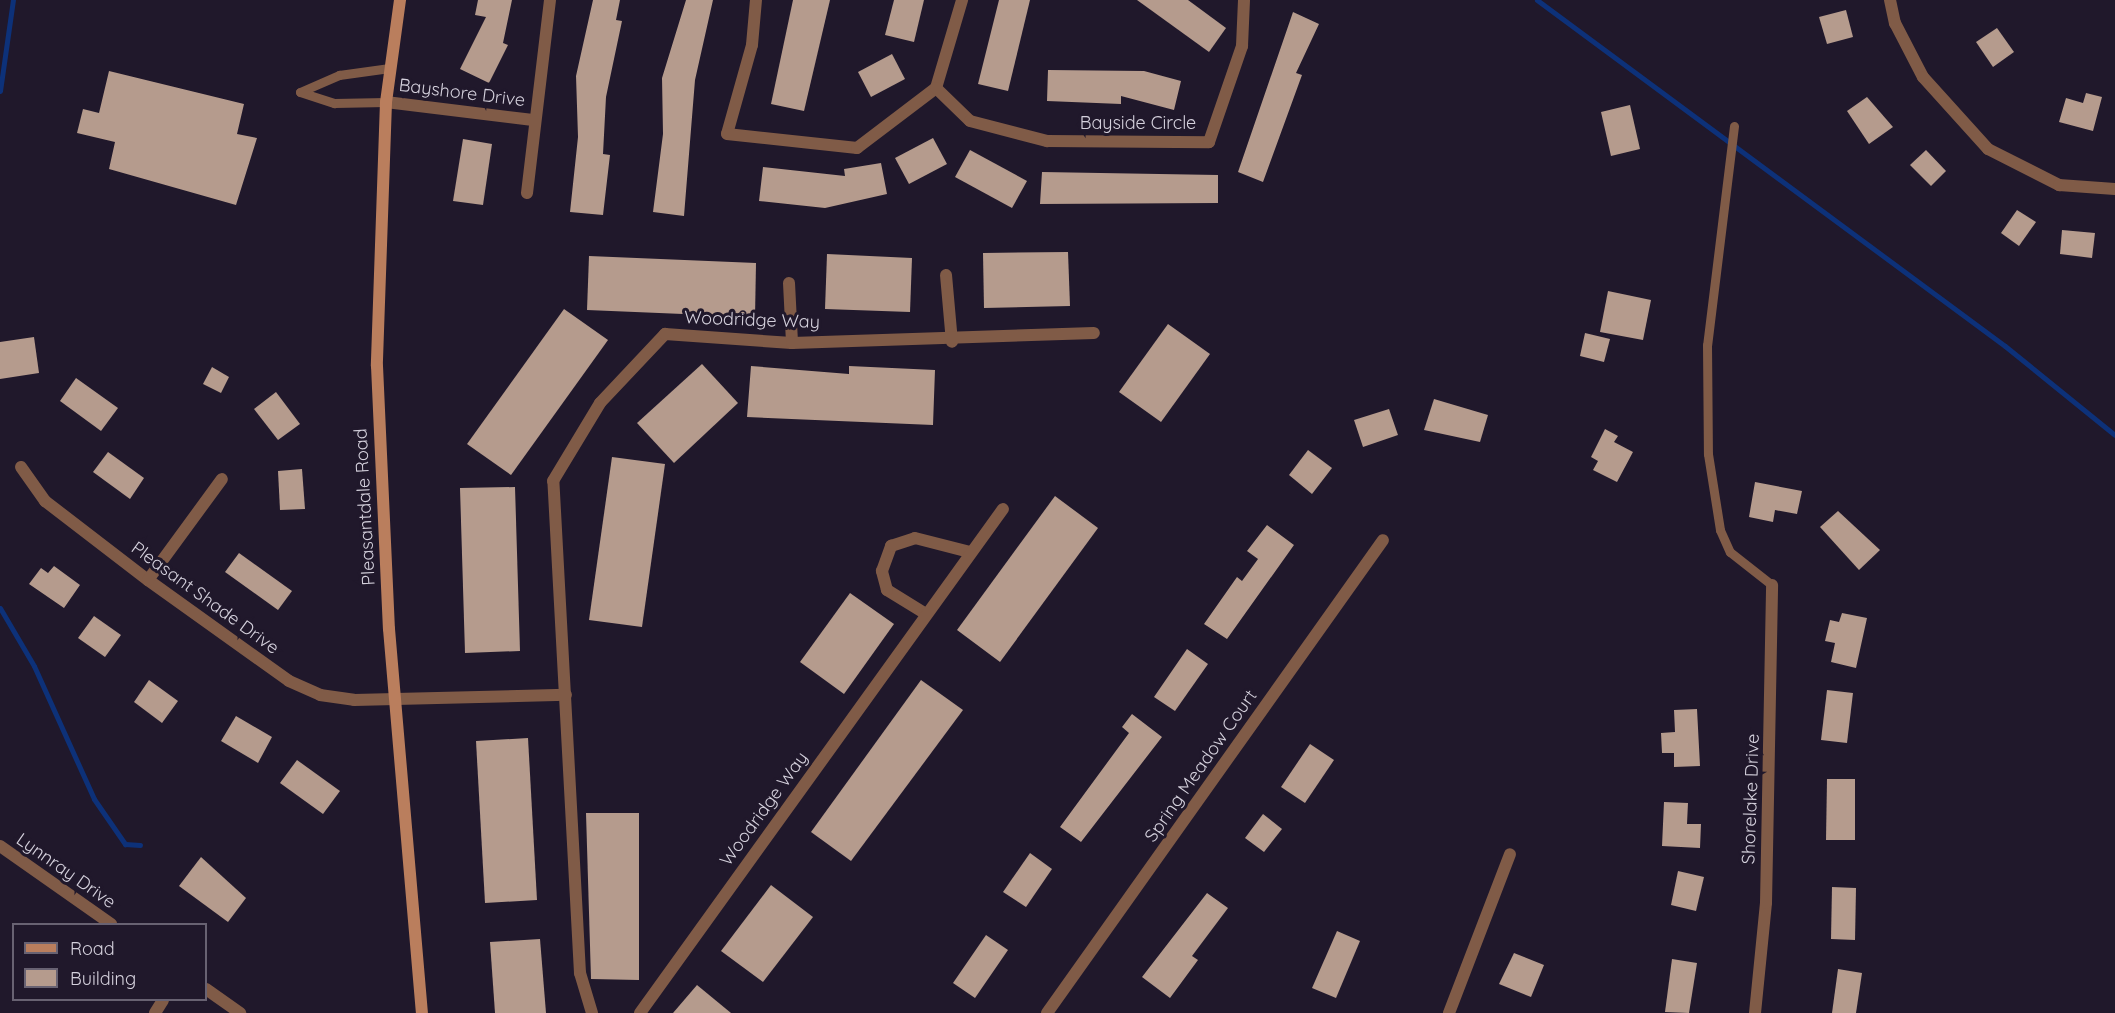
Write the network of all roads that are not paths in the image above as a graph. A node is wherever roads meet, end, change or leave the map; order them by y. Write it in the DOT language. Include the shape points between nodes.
graph roads {
  1 [pos="400,0"];
  2 [pos="550,0"];
  3 [pos="756,0"];
  4 [pos="962,0"];
  5 [pos="1244,0"];
  6 [pos="1890,0"];
  7 [pos="390,68"];
  8 [pos="936,88"];
  9 [pos="386,102"];
  10 [pos="533,120"];
  11 [pos="1734,126"];
  12 [pos="2115,189"];
  13 [pos="527,193"];
  14 [pos="946,275"];
  15 [pos="789,283"];
  16 [pos="1094,333"];
  17 [pos="792,342"];
  18 [pos="952,342"];
  19 [pos="21,467"];
  20 [pos="222,479"];
  21 [pos="1003,509"];
  22 [pos="1383,540"];
  23 [pos="970,552"];
  24 [pos="148,580"];
  25 [pos="1772,585"];
  26 [pos="926,614"];
  27 [pos="566,695"];
  28 [pos="396,698"];
  29 [pos="0,846"];
  30 [pos="1510,855"];
  31 [pos="110,923"];
  32 [pos="207,990"];
  33 [pos="240,1013"];
  34 [pos="422,1013"];
  35 [pos="592,1013"];
  36 [pos="640,1013"];
  37 [pos="1047,1013"];
  38 [pos="1449,1013"];
  39 [pos="1755,1013"];
  1 -- 7 [label="main road, Pleasantdale Road"];
  2 -- 10 [label="street"];
  3 -- 8 [label="street" via="752,45 727,134 857,148"];
  4 -- 8 [label="street"];
  5 -- 8 [label="street, Bayside Circle" via="1242,46 1209,142 1047,141 970,121"];
  6 -- 12 [label="street" via="1895,23 1923,77 1988,149 2059,185"];
  7 -- 9 [label="main road, Pleasantdale Road"];
  7 -- 9 [label="lane" via="339,75 300,92 334,104"];
  9 -- 10 [label="street, Bayshore Drive"];
  9 -- 28 [label="main road, Pleasantdale Road" via="377,366"];
  10 -- 13 [label="street"];
  11 -- 25 [label="lane" via="1707,345 1708,454 1720,530 1730,552"];
  14 -- 18 [label="street"];
  15 -- 17 [label="street"];
  16 -- 18 [label="street, Woodridge Way"];
  17 -- 18 [label="street, Woodridge Way" via="879,338"];
  17 -- 27 [label="street, Woodridge Way" via="665,334 600,403 553,481"];
  19 -- 24 [label="street, Pleasant Shade Drive" via="45,501"];
  20 -- 24 [label="street"];
  21 -- 23 [label="street, Woodridge Way"];
  22 -- 37 [label="street, Spring Meadow Court"];
  23 -- 26 [label="street, Woodridge Way"];
  23 -- 26 [label="street" via="915,538 891,546 882,570 887,590"];
  24 -- 28 [label="street, Pleasant Shade Drive" via="289,681 320,695"];
  25 -- 39 [label="street, Shorelake Drive" via="1766,903"];
  26 -- 36 [label="street, Woodridge Way"];
  27 -- 28 [label="street"];
  27 -- 35 [label="street, Woodridge Way" via="580,974"];
  28 -- 34 [label="main road, Pleasantdale Road"];
  29 -- 31 [label="street, Lynnray Drive"];
  30 -- 38 [label="street"];
  32 -- 33 [label="street"];
}
